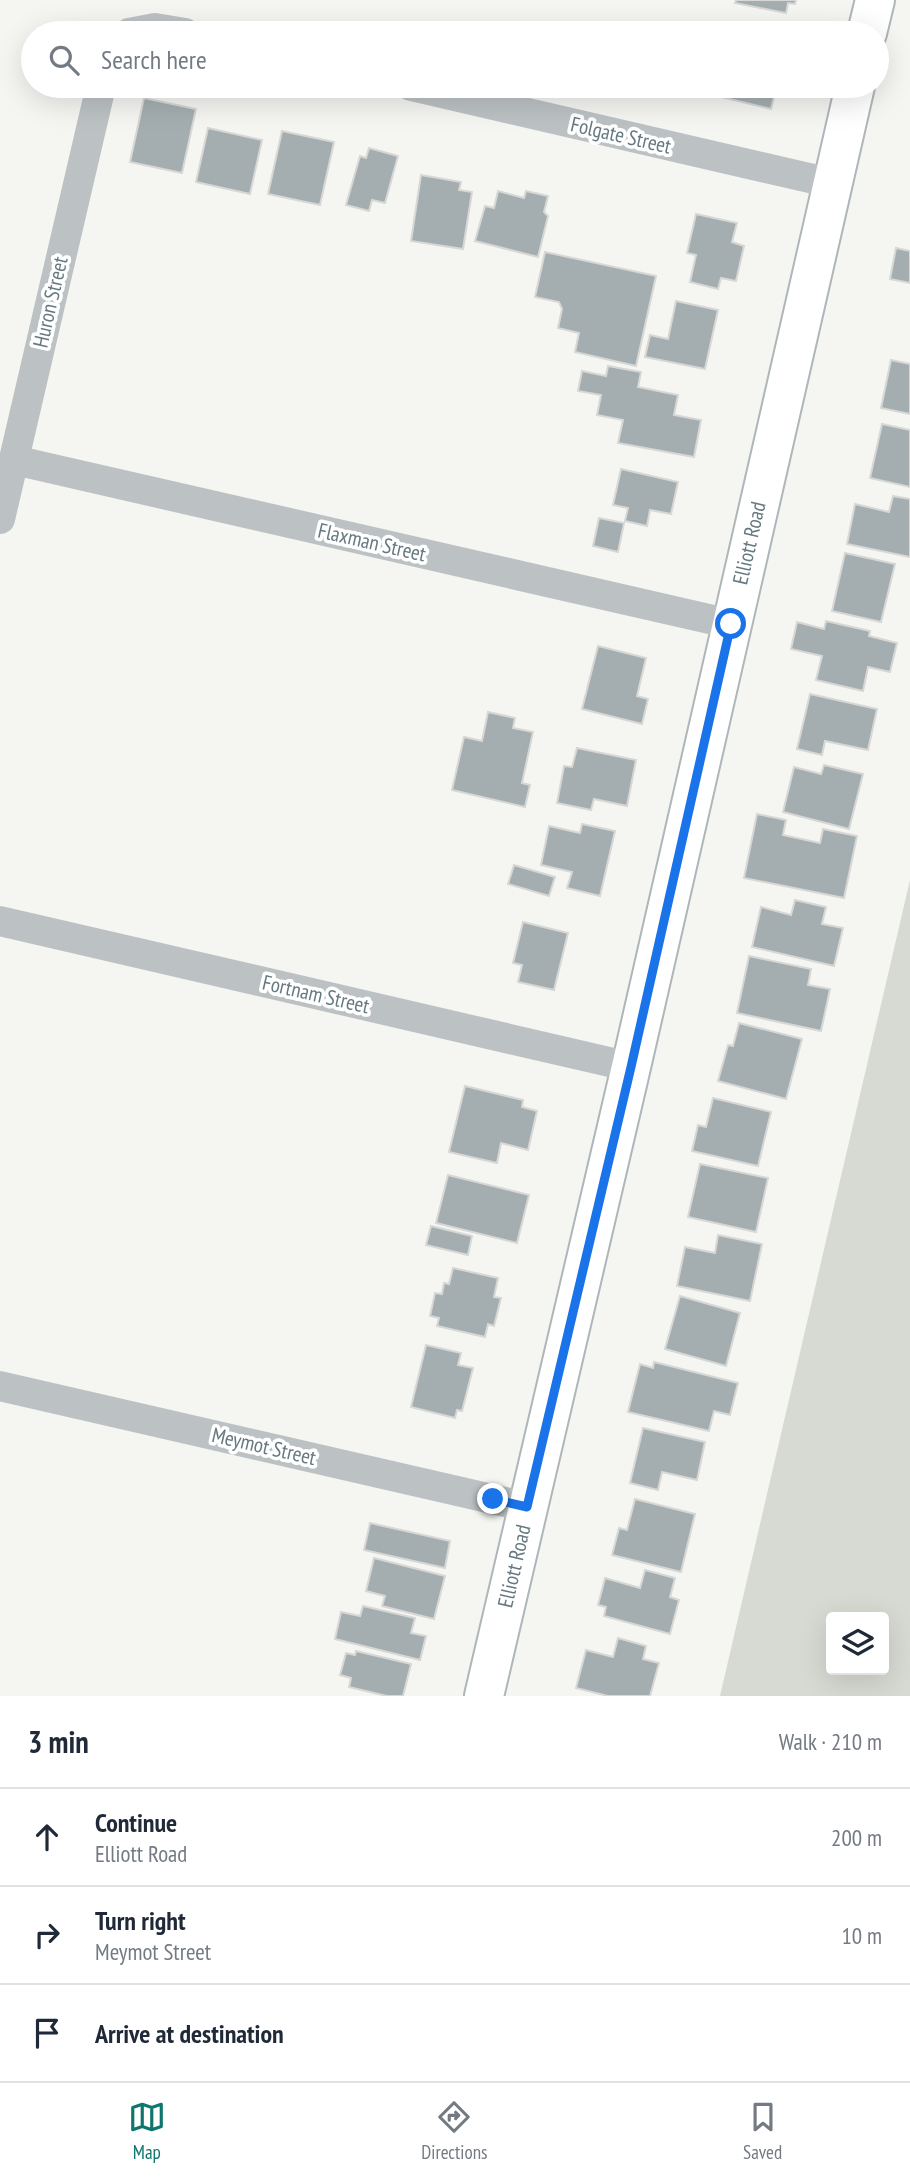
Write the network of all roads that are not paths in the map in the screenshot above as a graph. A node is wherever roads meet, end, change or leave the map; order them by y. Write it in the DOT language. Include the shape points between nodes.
graph roads {
  1 [pos="875,0"];
  2 [pos="870,21"];
  3 [pos="98,98"];
  4 [pos="463,98"];
  5 [pos="852,98"];
  6 [pos="831,183"];
  7 [pos="14,460"];
  8 [pos="0,519"];
  9 [pos="731,624"];
  10 [pos="0,921"];
  11 [pos="631,1067"];
  12 [pos="0,1386"];
  13 [pos="527,1507"];
  14 [pos="484,1696"];
  1 -- 2 [label="street"];
  3 -- 7 [label="street, Huron Street"];
  4 -- 6 [label="street, Folgate Street"];
  5 -- 6 [label="street, Elliott Road"];
  6 -- 9 [label="street, Elliott Road"];
  7 -- 8 [label="street, Huron Street"];
  7 -- 9 [label="street, Flaxman Street"];
  9 -- 11 [label="street, Elliott Road"];
  10 -- 11 [label="street, Fortnam Street"];
  11 -- 13 [label="street, Elliott Road"];
  12 -- 13 [label="street, Meymot Street"];
  13 -- 14 [label="street, Elliott Road"];
}
